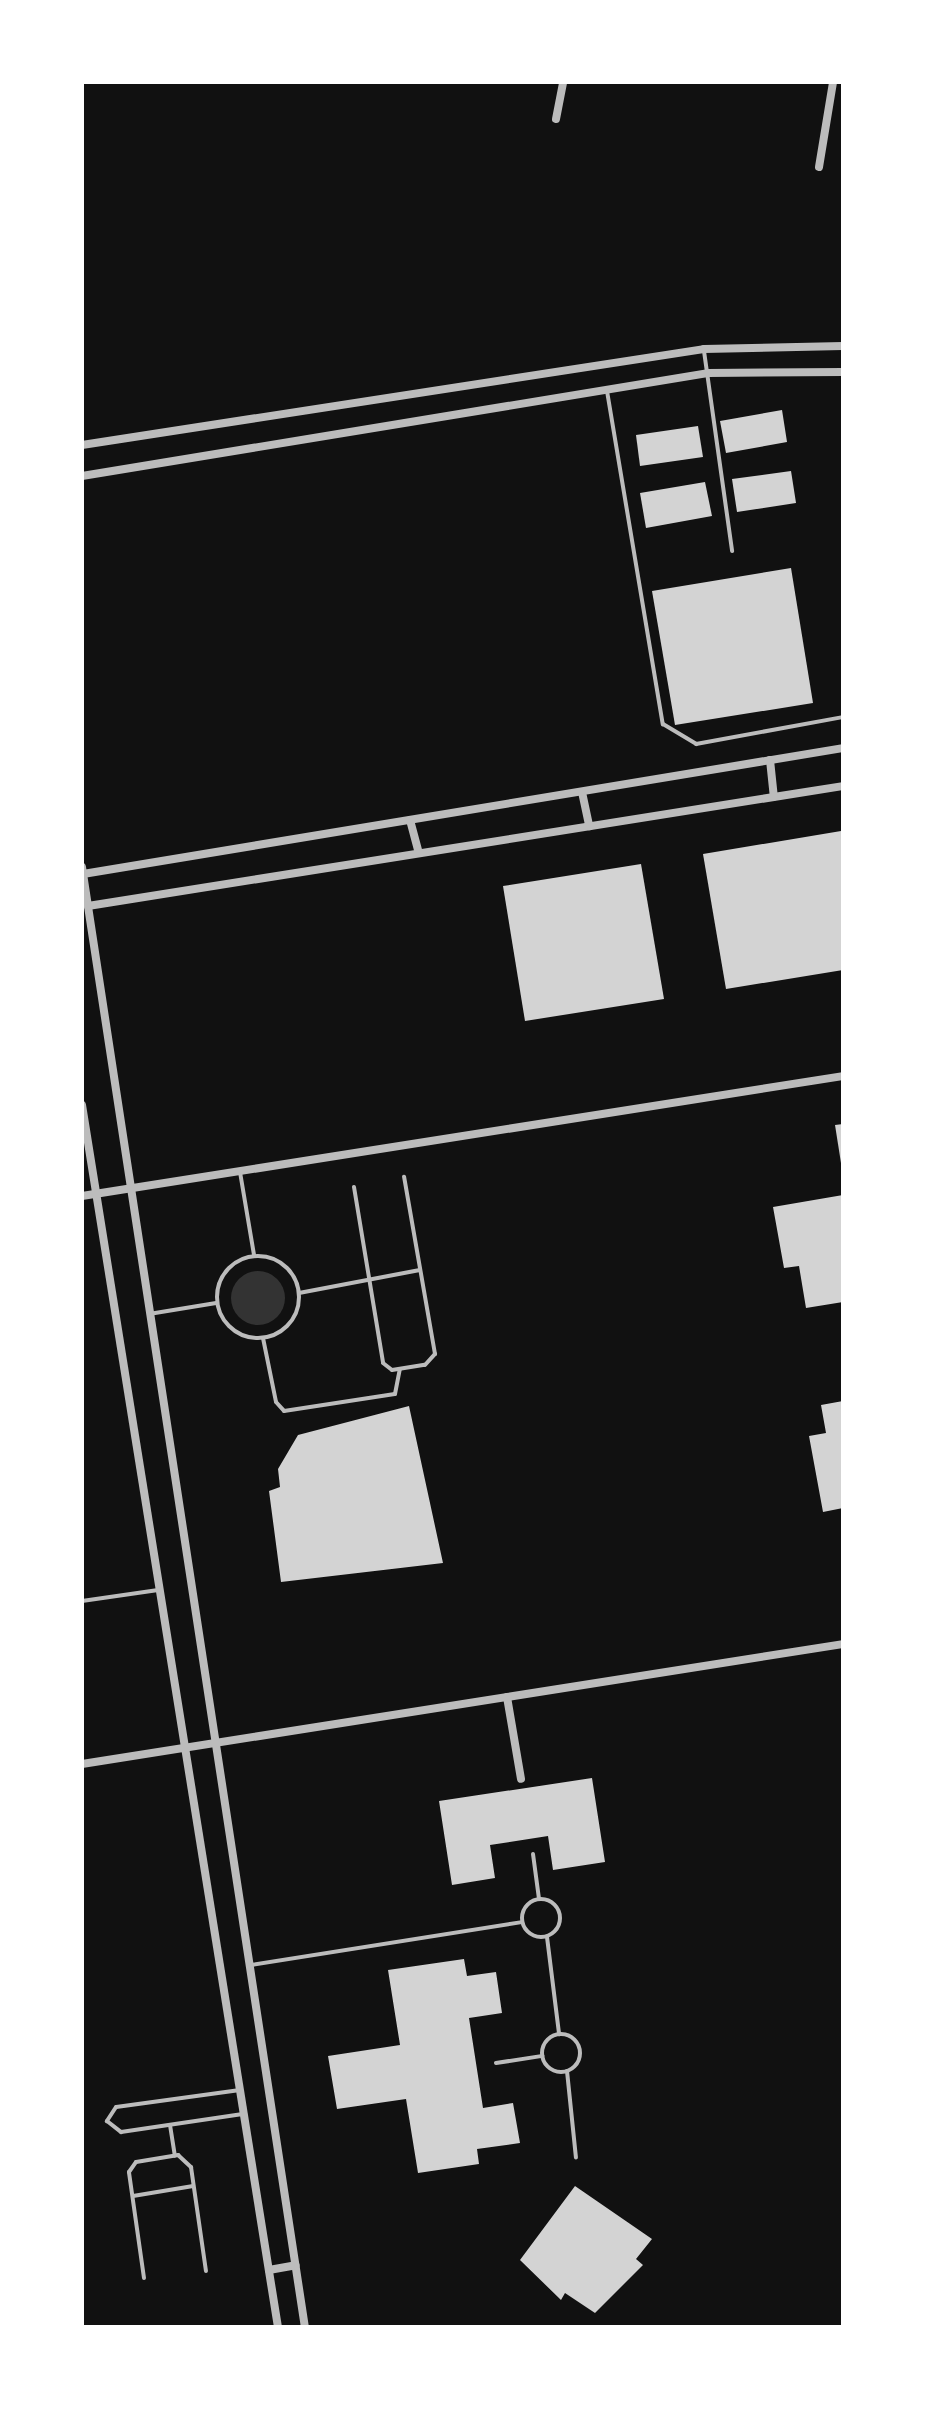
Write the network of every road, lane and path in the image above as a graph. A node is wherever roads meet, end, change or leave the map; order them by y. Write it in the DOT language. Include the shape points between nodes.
graph roads {
  1 [pos="563,82"];
  2 [pos="833,82"];
  3 [pos="556,119"];
  4 [pos="819,167"];
  5 [pos="843,346"];
  6 [pos="704,349"];
  7 [pos="843,372"];
  8 [pos="708,373"];
  9 [pos="607,391"];
  10 [pos="82,445"];
  11 [pos="82,476"];
  12 [pos="732,551"];
  13 [pos="843,717"];
  14 [pos="843,748"];
  15 [pos="770,760"];
  16 [pos="843,786"];
  17 [pos="582,792"];
  18 [pos="774,797"];
  19 [pos="410,820"];
  20 [pos="589,826"];
  21 [pos="419,853"];
  22 [pos="83,870"];
  23 [pos="88,906"];
  24 [pos="843,1076"];
  25 [pos="82,1105"];
  26 [pos="240,1172"];
  27 [pos="404,1177"];
  28 [pos="132,1187"];
  29 [pos="354,1187"];
  30 [pos="95,1194"];
  31 [pos="82,1196"];
  32 [pos="254,1255"];
  33 [pos="420,1270"];
  34 [pos="369,1280"];
  35 [pos="299,1293"];
  36 [pos="217,1303"];
  37 [pos="147,1314"];
  38 [pos="263,1338"];
  39 [pos="400,1369"];
  40 [pos="161,1590"];
  41 [pos="82,1601"];
  42 [pos="843,1644"];
  43 [pos="507,1697"];
  44 [pos="216,1743"];
  45 [pos="186,1747"];
  46 [pos="82,1764"];
  47 [pos="521,1779"];
  48 [pos="533,1854"];
  49 [pos="539,1899"];
  50 [pos="522,1922"];
  51 [pos="547,1937"];
  52 [pos="249,1966"];
  53 [pos="559,2034"];
  54 [pos="542,2056"];
  55 [pos="496,2063"];
  56 [pos="567,2071"];
  57 [pos="240,2090"];
  58 [pos="243,2114"];
  59 [pos="170,2125"];
  60 [pos="175,2156"];
  61 [pos="576,2158"];
  62 [pos="193,2186"];
  63 [pos="132,2196"];
  64 [pos="296,2265"];
  65 [pos="269,2270"];
  66 [pos="206,2271"];
  67 [pos="144,2278"];
  68 [pos="278,2327"];
  69 [pos="305,2327"];
  1 -- 3 [label="street"];
  2 -- 4 [label="street"];
  5 -- 6 [label="street"];
  6 -- 8 [label="lane"];
  6 -- 10 [label="street"];
  7 -- 8 [label="street"];
  8 -- 9 [label="street"];
  8 -- 12 [label="lane"];
  9 -- 11 [label="street"];
  9 -- 13 [label="lane" via="663,724 696,744"];
  14 -- 15 [label="street"];
  15 -- 17 [label="street"];
  15 -- 18 [label="street"];
  16 -- 18 [label="street"];
  17 -- 19 [label="street"];
  17 -- 20 [label="street"];
  18 -- 20 [label="street"];
  19 -- 21 [label="street"];
  19 -- 22 [label="street"];
  20 -- 21 [label="street"];
  21 -- 23 [label="street"];
  22 -- 23 [label="street"];
  23 -- 28 [label="street"];
  24 -- 26 [label="street"];
  25 -- 30 [label="street"];
  26 -- 28 [label="street"];
  26 -- 32 [label="lane"];
  27 -- 33 [label="lane"];
  28 -- 30 [label="street"];
  28 -- 37 [label="street"];
  29 -- 34 [label="lane"];
  30 -- 31 [label="street"];
  30 -- 40 [label="street"];
  32 -- 35 [label="lane" via="289,1269"];
  32 -- 36 [label="lane" via="221,1277"];
  33 -- 34 [label="lane"];
  33 -- 39 [label="lane" via="435,1354 425,1365"];
  34 -- 35 [label="lane"];
  34 -- 39 [label="lane" via="383,1363"];
  35 -- 38 [label="lane" via="286,1327"];
  36 -- 37 [label="lane"];
  36 -- 38 [label="lane" via="228,1326"];
  37 -- 44 [label="street"];
  38 -- 39 [label="lane" via="276,1402 284,1411 395,1394"];
  40 -- 41 [label="lane"];
  40 -- 45 [label="street"];
  42 -- 43 [label="street"];
  43 -- 44 [label="street"];
  43 -- 47 [label="street"];
  44 -- 45 [label="street"];
  44 -- 52 [label="street"];
  45 -- 46 [label="street"];
  45 -- 57 [label="street"];
  48 -- 49 [label="lane"];
  49 -- 50 [label="lane"];
  49 -- 51 [label="lane" via="560,1914"];
  50 -- 51 [label="lane"];
  50 -- 52 [label="lane"];
  51 -- 53 [label="lane"];
  52 -- 64 [label="street"];
  53 -- 54 [label="lane"];
  53 -- 56 [label="lane" via="580,2049"];
  54 -- 55 [label="lane"];
  54 -- 56 [label="lane" via="556,2071"];
  56 -- 61 [label="lane"];
  57 -- 58 [label="street"];
  57 -- 59 [label="lane" via="116,2107 108,2115 110,2127 121,2132"];
  58 -- 59 [label="lane"];
  58 -- 65 [label="street"];
  59 -- 60 [label="lane"];
  60 -- 62 [label="lane" via="190,2162"];
  60 -- 63 [label="lane" via="132,2164"];
  62 -- 63 [label="lane"];
  62 -- 66 [label="lane"];
  63 -- 67 [label="lane"];
  64 -- 65 [label="street"];
  64 -- 69 [label="street"];
  65 -- 68 [label="street"];
}
